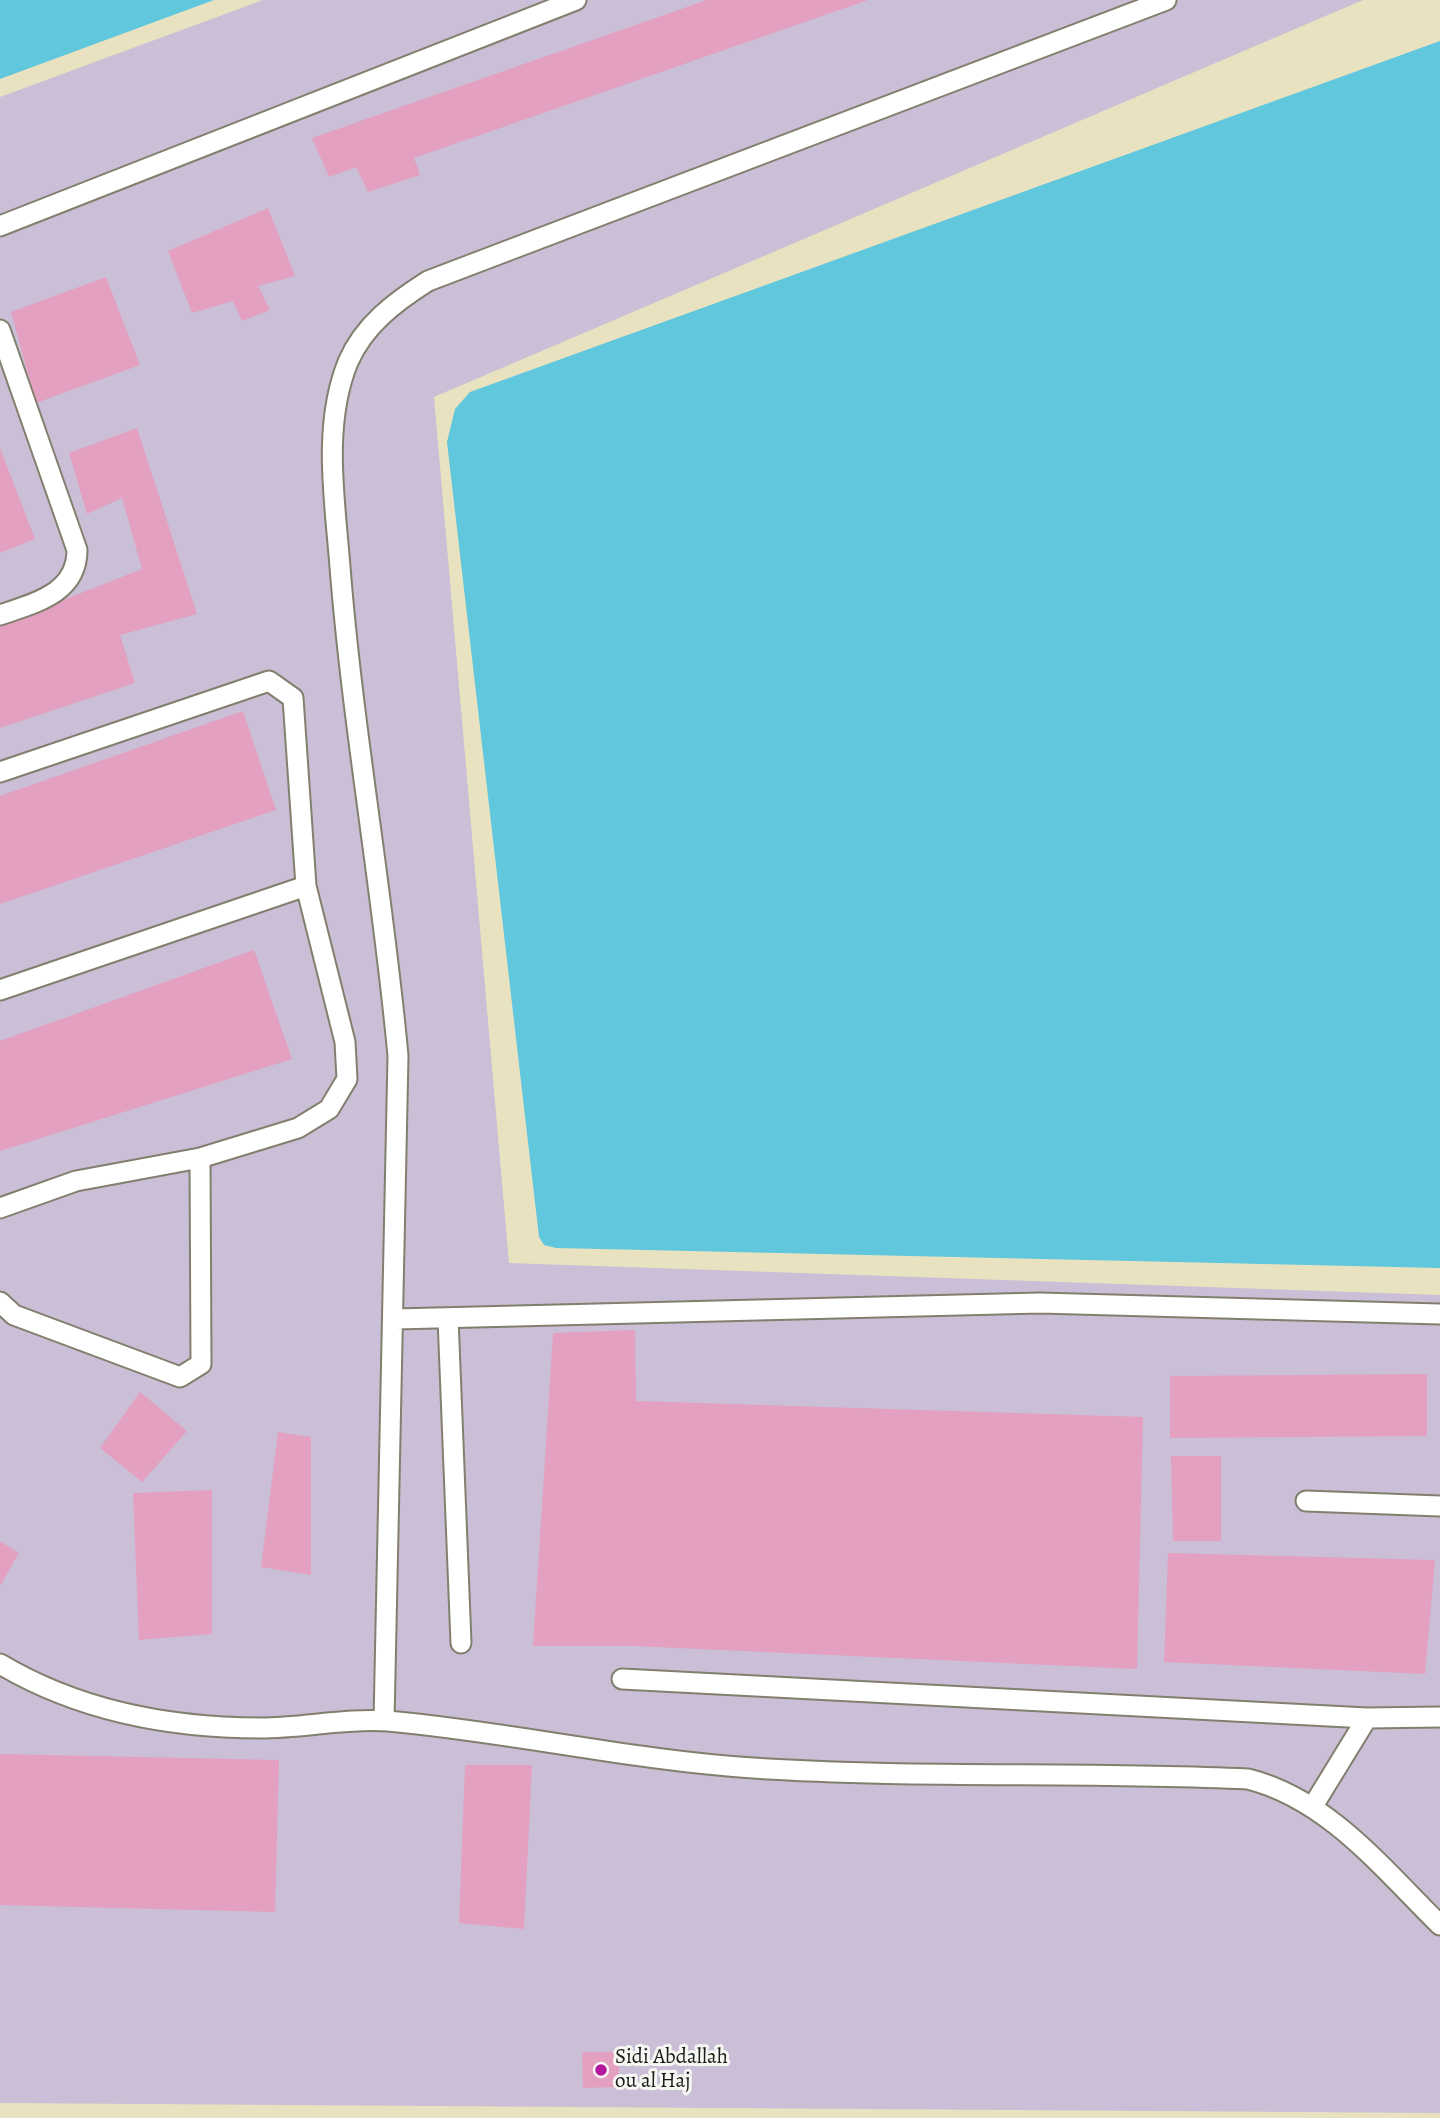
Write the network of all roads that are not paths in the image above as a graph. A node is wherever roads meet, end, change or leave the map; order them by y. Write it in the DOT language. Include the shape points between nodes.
graph roads {
  1 [pos="576,0"];
  2 [pos="1166,0"];
  3 [pos="0,226"];
  4 [pos="0,330"];
  5 [pos="0,615"];
  6 [pos="0,772"];
  7 [pos="306,886"];
  8 [pos="0,990"];
  9 [pos="200,1158"];
  10 [pos="0,1208"];
  11 [pos="0,1302"];
  12 [pos="1440,1314"];
  13 [pos="448,1318"];
  14 [pos="395,1319"];
  15 [pos="1306,1502"];
  16 [pos="1440,1506"];
  17 [pos="461,1643"];
  18 [pos="0,1664"];
  19 [pos="622,1679"];
  20 [pos="1440,1717"];
  21 [pos="1367,1718"];
  22 [pos="384,1721"];
  23 [pos="1313,1806"];
  24 [pos="1440,1925"];
  1 -- 3 [label="lane"];
  2 -- 14 [label="lane" via="428,281 368,328 348,362 333,434 333,473 347,650 398,1056"];
  4 -- 5 [label="lane" via="77,550 71,579 59,591"];
  6 -- 7 [label="lane" via="269,681 293,698"];
  7 -- 8 [label="lane"];
  7 -- 9 [label="lane" via="345,1042 347,1079 329,1109 298,1128"];
  9 -- 10 [label="lane" via="76,1181"];
  9 -- 11 [label="lane" via="201,1364 180,1377 14,1315"];
  12 -- 13 [label="lane" via="1040,1303"];
  13 -- 14 [label="lane"];
  13 -- 17 [label="lane"];
  14 -- 22 [label="lane"];
  15 -- 16 [label="lane"];
  18 -- 22 [label="lane" via="30,1682 85,1704 139,1717 263,1728"];
  19 -- 21 [label="lane"];
  20 -- 21 [label="lane"];
  21 -- 23 [label="lane"];
  22 -- 23 [label="lane" via="755,1769 1248,1779 1273,1785"];
  23 -- 24 [label="lane"];
}
